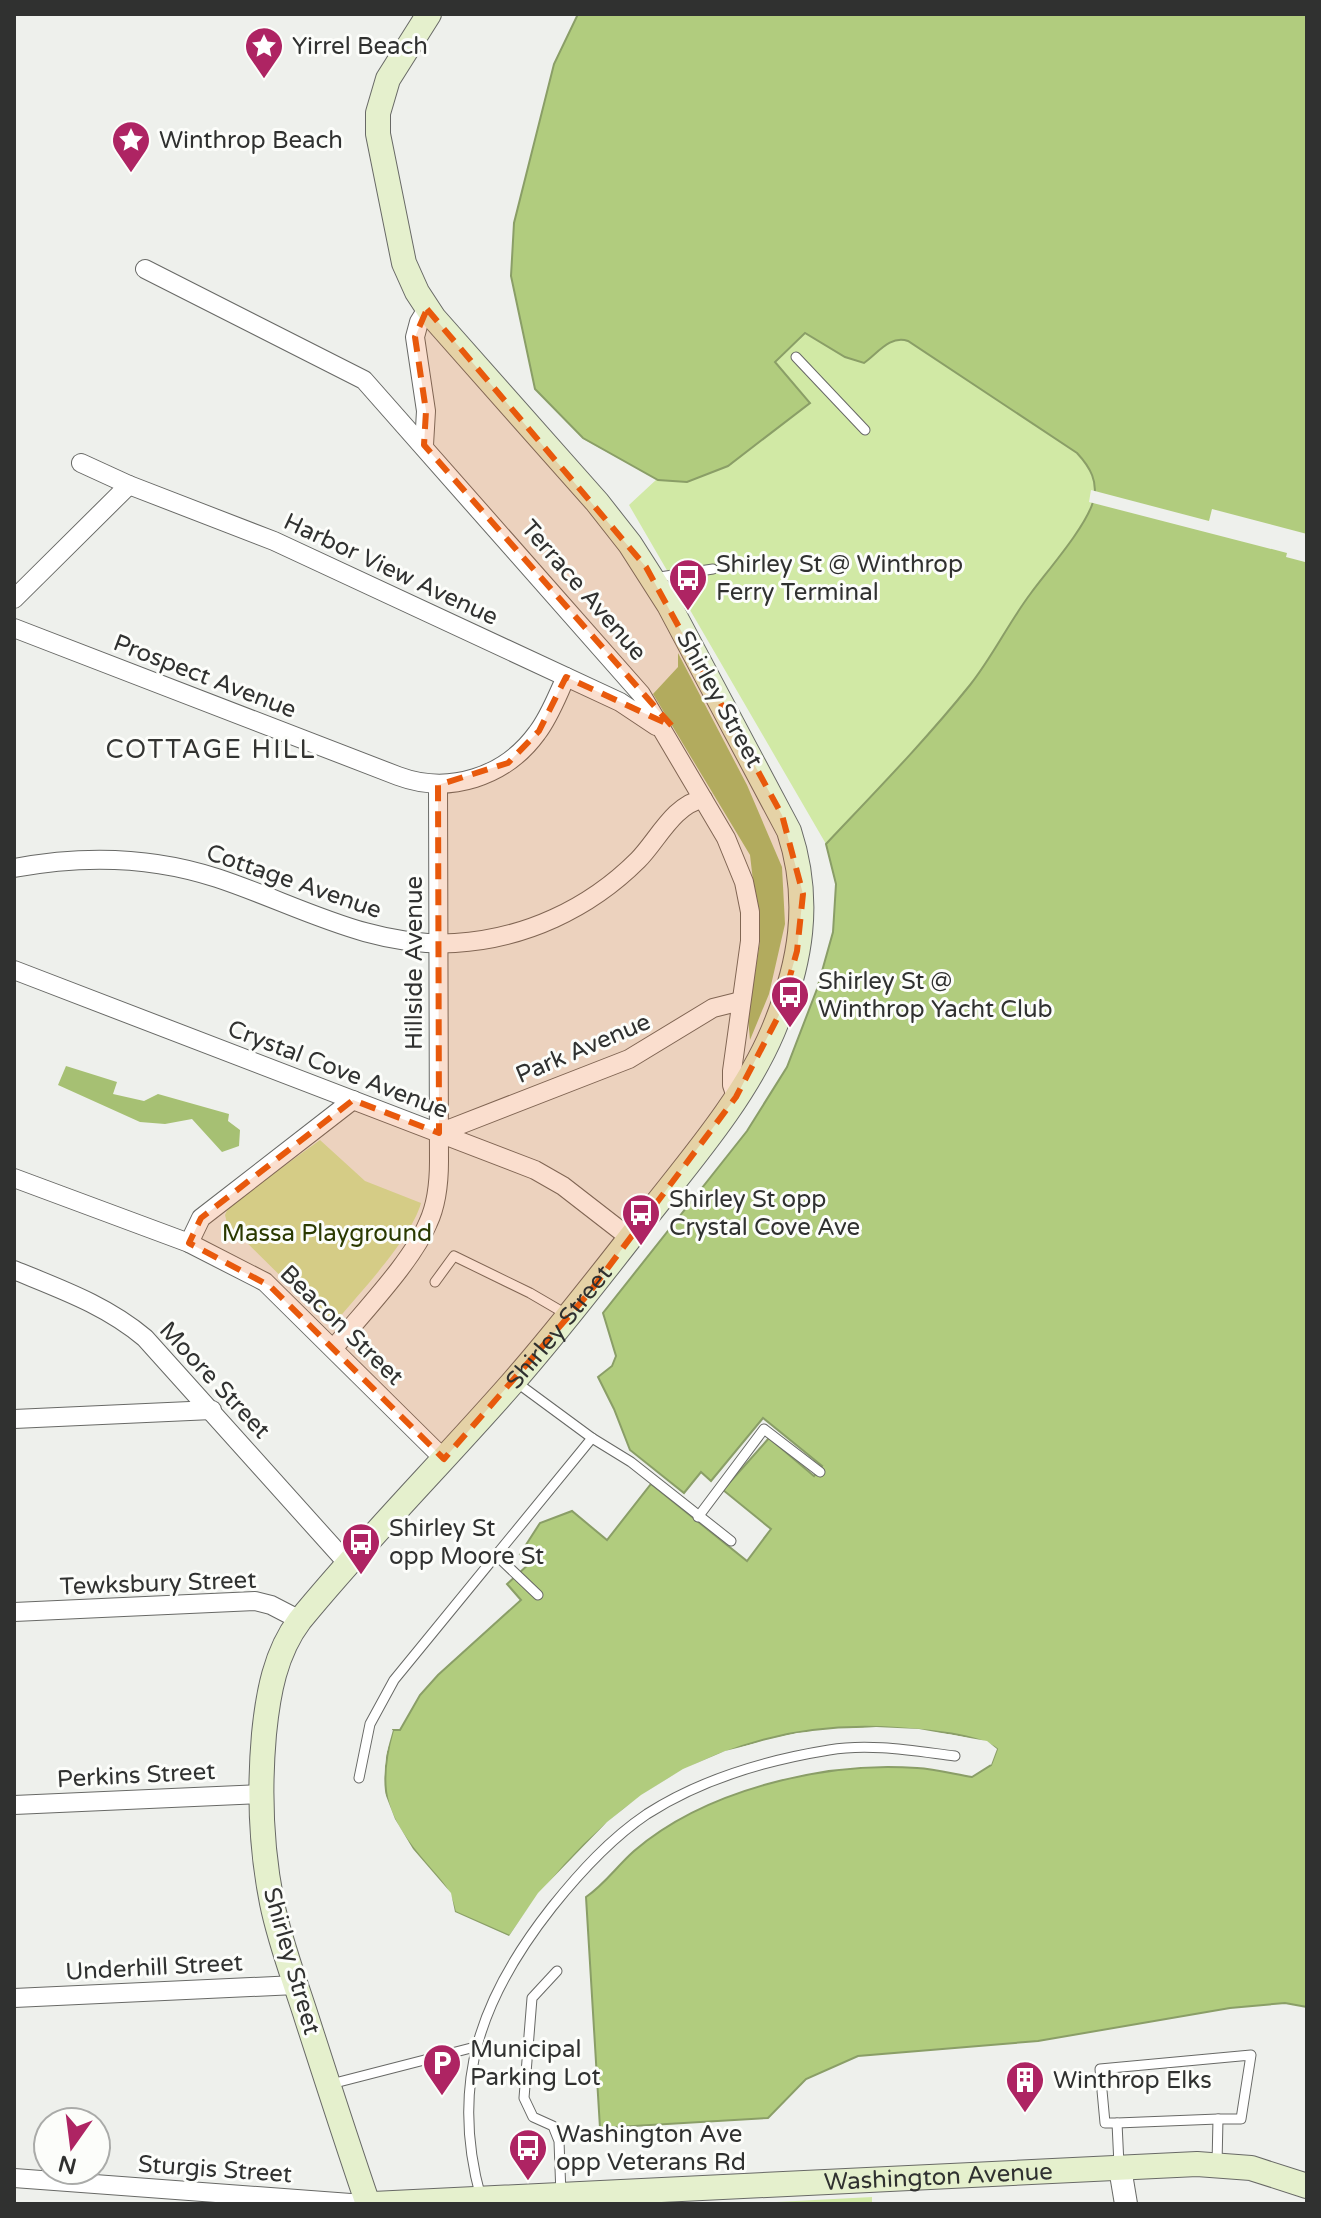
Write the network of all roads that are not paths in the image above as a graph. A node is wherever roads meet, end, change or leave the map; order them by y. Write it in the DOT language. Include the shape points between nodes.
graph roads {
  1 [pos="429,14"];
  2 [pos="145,269"];
  3 [pos="427,309"];
  4 [pos="796,357"];
  5 [pos="865,430"];
  6 [pos="424,445"];
  7 [pos="81,463"];
  8 [pos="129,485"];
  9 [pos="713,569"];
  10 [pos="653,578"];
  11 [pos="14,599"];
  12 [pos="14,628"];
  13 [pos="566,677"];
  14 [pos="669,740"];
  15 [pos="438,785"];
  16 [pos="703,799"];
  17 [pos="14,868"];
  18 [pos="438,944"];
  19 [pos="14,970"];
  20 [pos="741,1001"];
  21 [pos="736,1097"];
  22 [pos="353,1100"];
  23 [pos="439,1133"];
  24 [pos="14,1178"];
  25 [pos="630,1238"];
  26 [pos="189,1243"];
  27 [pos="14,1270"];
  28 [pos="435,1282"];
  29 [pos="569,1316"];
  30 [pos="334,1348"];
  31 [pos="514,1381"];
  32 [pos="212,1410"];
  33 [pos="14,1419"];
  34 [pos="592,1438"];
  35 [pos="444,1459"];
  36 [pos="820,1472"];
  37 [pos="698,1517"];
  38 [pos="731,1541"];
  39 [pos="496,1555"];
  40 [pos="349,1565"];
  41 [pos="538,1595"];
  42 [pos="14,1612"];
  43 [pos="300,1620"];
  44 [pos="955,1756"];
  45 [pos="359,1778"];
  46 [pos="261,1794"];
  47 [pos="14,1805"];
  48 [pos="557,1971"];
  49 [pos="296,1985"];
  50 [pos="14,1998"];
  51 [pos="475,2047"];
  52 [pos="329,2085"];
  53 [pos="1218,2119"];
  54 [pos="1117,2123"];
  55 [pos="1217,2164"];
  56 [pos="1120,2168"];
  57 [pos="14,2178"];
  58 [pos="1307,2186"];
  59 [pos="561,2195"];
  60 [pos="481,2201"];
  61 [pos="368,2204"];
  62 [pos="1126,2204"];
  1 -- 3 [label="main road, Shirley Street" via="388,79 378,128 404,263"];
  2 -- 6 [label="street, Terrace Avenue" via="361,378"];
  3 -- 6 [label="street" via="415,337 426,411"];
  3 -- 10 [label="main road, Shirley Street" via="597,502"];
  4 -- 5 [label="lane"];
  6 -- 14 [label="street, Terrace Avenue" via="630,678"];
  7 -- 8 [label="street, Harbor View Avenue"];
  8 -- 11 [label="street"];
  8 -- 13 [label="street, Harbor View Avenue" via="274,541"];
  9 -- 10 [label="lane"];
  10 -- 21 [label="main road, Shirley Street" via="773,797 800,867 803,911 789,985 772,1033"];
  12 -- 15 [label="street, Prospect Avenue" via="406,780"];
  13 -- 14 [label="street, Harbor View Avenue" via="630,707"];
  13 -- 15 [label="street, Prospect Avenue" via="539,731 508,763 469,780"];
  14 -- 16 [label="street, Terrace Avenue"];
  15 -- 18 [label="street, Hillside Avenue"];
  16 -- 18 [label="street, Cottage Avenue" via="685,806 618,879 573,910 515,933"];
  16 -- 20 [label="street, Terrace Avenue" via="735,856 749,902 750,941"];
  17 -- 18 [label="street, Cottage Avenue" via="101,858 156,863 221,879 362,933"];
  18 -- 23 [label="street, Hillside Avenue"];
  19 -- 22 [label="street, Crystal Cove Avenue"];
  20 -- 21 [label="street, Terrace Avenue" via="731,1078"];
  20 -- 23 [label="street, Park Avenue" via="713,1008 629,1059"];
  21 -- 25 [label="main road, Shirley Street"];
  22 -- 23 [label="street, Crystal Cove Avenue"];
  22 -- 26 [label="street" via="201,1218"];
  23 -- 25 [label="street, Crystal Cove Avenue" via="547,1176"];
  23 -- 30 [label="street, Hillside Avenue" via="438,1183 428,1223"];
  24 -- 26 [label="street, Beacon Street"];
  25 -- 29 [label="main road, Shirley Street"];
  26 -- 30 [label="street, Beacon Street" via="265,1282"];
  27 -- 32 [label="street, Moore Street" via="122,1319"];
  28 -- 29 [label="lane" via="454,1256"];
  29 -- 31 [label="main road, Shirley Street"];
  30 -- 35 [label="street, Beacon Street"];
  31 -- 34 [label="lane"];
  31 -- 35 [label="main road, Shirley Street"];
  32 -- 33 [label="street"];
  32 -- 40 [label="street, Moore Street"];
  34 -- 37 [label="lane" via="631,1462"];
  34 -- 39 [label="lane"];
  35 -- 40 [label="main road, Shirley Street"];
  36 -- 37 [label="lane" via="764,1429"];
  37 -- 38 [label="lane"];
  39 -- 41 [label="lane"];
  39 -- 45 [label="lane" via="383,1695 370,1724"];
  40 -- 43 [label="main road, Shirley Street"];
  42 -- 43 [label="street, Tewksbury Street" via="255,1601"];
  43 -- 46 [label="main road, Shirley Street" via="271,1684"];
  44 -- 51 [label="lane" via="831,1749 751,1769 647,1815 593,1859 529,1937 501,1983"];
  46 -- 47 [label="street, Perkins Street"];
  46 -- 49 [label="main road, Shirley Street" via="270,1896"];
  48 -- 59 [label="lane" via="532,1998 524,2098 533,2117 553,2126 559,2141"];
  49 -- 50 [label="street, Underhill Street"];
  49 -- 52 [label="main road, Shirley Street"];
  51 -- 52 [label="lane"];
  51 -- 60 [label="lane" via="469,2137"];
  52 -- 61 [label="main road, Shirley Street"];
  53 -- 54 [label="lane"];
  53 -- 54 [label="lane" via="1241,2119 1251,2055 1100,2069 1105,2123"];
  53 -- 55 [label="lane"];
  54 -- 56 [label="lane"];
  55 -- 56 [label="main road, Washington Avenue"];
  55 -- 58 [label="main road, Washington Avenue" via="1272,2173"];
  56 -- 59 [label="main road, Washington Avenue"];
  56 -- 62 [label="street"];
  57 -- 61 [label="street, Sturgis Street"];
  59 -- 60 [label="main road, Washington Avenue"];
  60 -- 61 [label="main road, Washington Avenue"];
}
